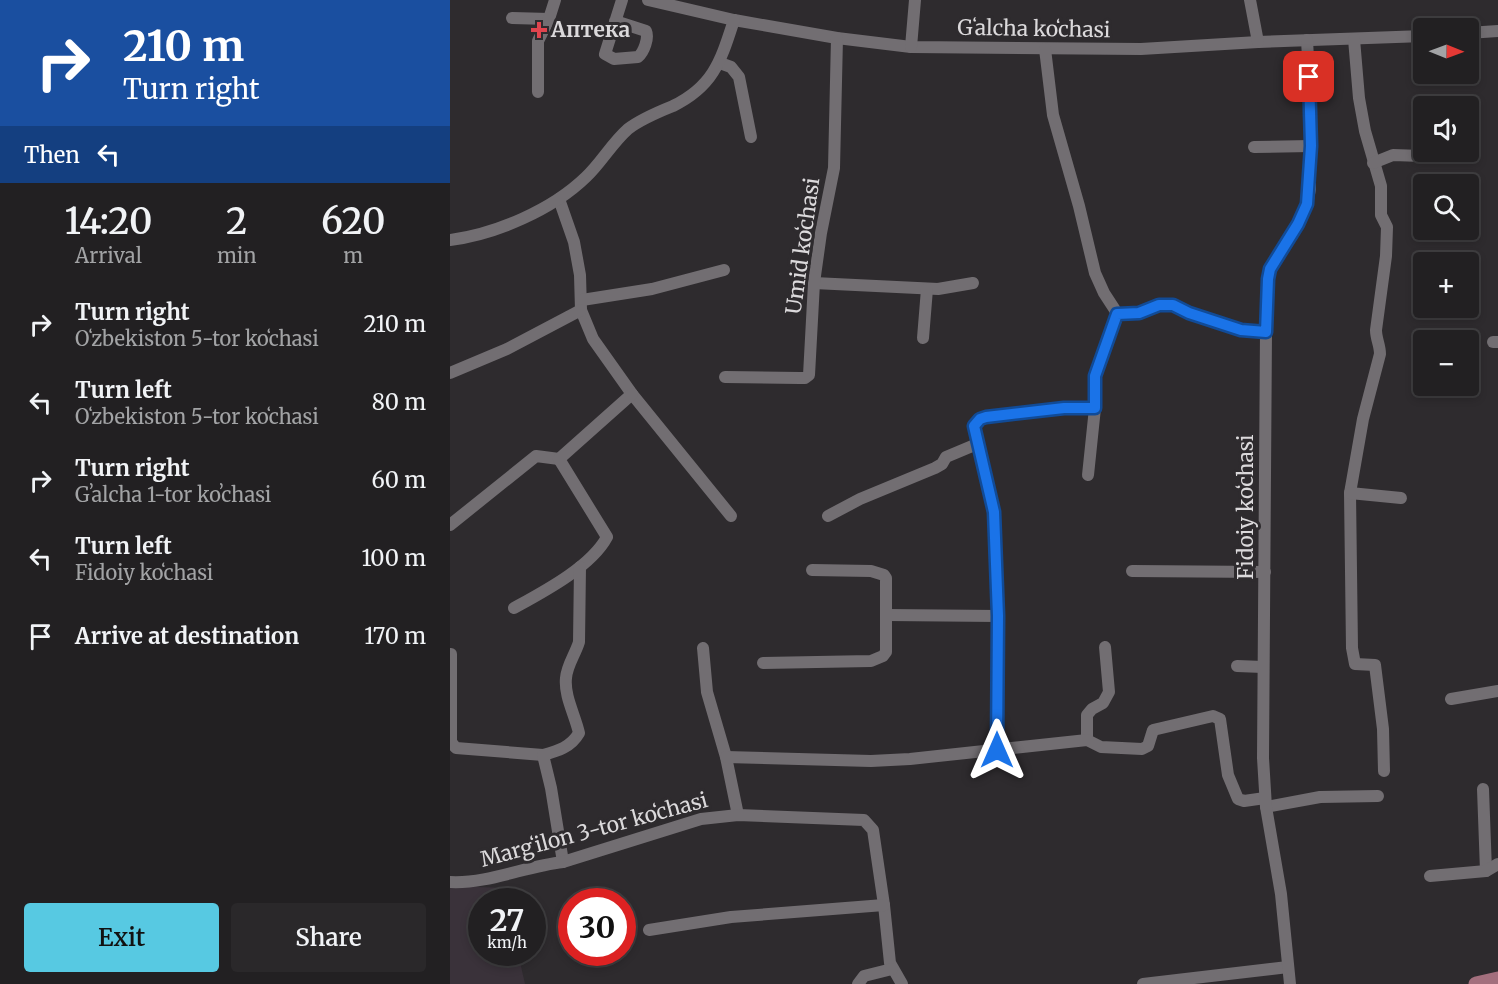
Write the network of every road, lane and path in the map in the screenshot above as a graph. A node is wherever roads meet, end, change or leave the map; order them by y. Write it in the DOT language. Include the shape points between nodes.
graph roads {
  1 [pos="555,0"];
  2 [pos="622,0"];
  3 [pos="648,0"];
  4 [pos="915,0"];
  5 [pos="1250,0"];
  6 [pos="512,18"];
  7 [pos="549,19"];
  8 [pos="734,20"];
  9 [pos="615,21"];
  10 [pos="1498,31"];
  11 [pos="1479,32"];
  12 [pos="1413,36"];
  13 [pos="837,38"];
  14 [pos="1354,39"];
  15 [pos="1307,40"];
  16 [pos="1258,42"];
  17 [pos="911,47"];
  18 [pos="1045,49"];
  19 [pos="720,63"];
  20 [pos="538,92"];
  21 [pos="751,137"];
  22 [pos="1311,146"];
  23 [pos="1254,147"];
  24 [pos="1413,156"];
  25 [pos="1373,163"];
  26 [pos="559,199"];
  27 [pos="450,240"];
  28 [pos="723,270"];
  29 [pos="814,283"];
  30 [pos="973,283"];
  31 [pos="927,289"];
  32 [pos="582,305"];
  33 [pos="1117,314"];
  34 [pos="1266,332"];
  35 [pos="923,338"];
  36 [pos="450,373"];
  37 [pos="725,377"];
  38 [pos="632,394"];
  39 [pos="1095,408"];
  40 [pos="977,444"];
  41 [pos="559,459"];
  42 [pos="1088,475"];
  43 [pos="1350,493"];
  44 [pos="1401,498"];
  45 [pos="730,516"];
  46 [pos="828,516"];
  47 [pos="450,525"];
  48 [pos="580,567"];
  49 [pos="812,570"];
  50 [pos="1132,571"];
  51 [pos="1264,572"];
  52 [pos="514,608"];
  53 [pos="887,615"];
  54 [pos="998,616"];
  55 [pos="1105,647"];
  56 [pos="704,648"];
  57 [pos="452,654"];
  58 [pos="763,663"];
  59 [pos="1237,666"];
  60 [pos="1263,667"];
  61 [pos="1498,691"];
  62 [pos="1451,699"];
  63 [pos="1087,740"];
  64 [pos="997,750"];
  65 [pos="543,755"];
  66 [pos="726,757"];
  67 [pos="1384,771"];
  68 [pos="1483,789"];
  69 [pos="1378,796"];
  70 [pos="1265,802"];
  71 [pos="738,815"];
  72 [pos="563,862"];
  73 [pos="1498,864"];
  74 [pos="1486,871"];
  75 [pos="1430,876"];
  76 [pos="450,882"];
  77 [pos="884,905"];
  78 [pos="649,930"];
  79 [pos="1288,967"];
  80 [pos="892,969"];
  81 [pos="1498,979"];
  82 [pos="858,984"];
  83 [pos="902,984"];
  84 [pos="1143,984"];
  85 [pos="1290,984"];
  86 [pos="1476,984"];
  1 -- 7 [label="street"];
  2 -- 9 [label="street"];
  3 -- 8 [label="street, Gʻalcha koʻchasi"];
  4 -- 17 [label="street"];
  5 -- 16 [label="street"];
  6 -- 7 [label="street"];
  7 -- 20 [label="street" via="538,41"];
  8 -- 13 [label="street, Gʻalcha koʻchasi"];
  8 -- 19 [label="street"];
  10 -- 11 [label="street"];
  12 -- 14 [label="street, Gʻalcha koʻchasi"];
  13 -- 17 [label="street, Gʻalcha koʻchasi"];
  13 -- 29 [label="street, Umid koʻchasi" via="834,168"];
  14 -- 15 [label="street, Gʻalcha koʻchasi"];
  14 -- 25 [label="street" via="1359,98"];
  15 -- 16 [label="street, Gʻalcha koʻchasi"];
  15 -- 22 [label="street, Fidoiy koʻchasi"];
  16 -- 18 [label="street, Gʻalcha koʻchasi" via="1141,49"];
  17 -- 18 [label="street, Gʻalcha koʻchasi"];
  18 -- 33 [label="street" via="1053,115 1095,273"];
  19 -- 21 [label="street" via="731,67 739,77"];
  19 -- 26 [label="street" via="696,93 627,130 597,167"];
  22 -- 23 [label="street"];
  22 -- 34 [label="street, Fidoiy koʻchasi" via="1307,204 1270,269"];
  24 -- 25 [label="street" via="1394,155"];
  25 -- 43 [label="street" via="1381,186 1381,215 1387,227 1376,330 1380,354"];
  26 -- 27 [label="street" via="489,232"];
  26 -- 32 [label="street" via="574,242"];
  28 -- 32 [label="street"];
  29 -- 31 [label="street"];
  29 -- 37 [label="street, Umid koʻchasi" via="807,377"];
  30 -- 31 [label="street"];
  31 -- 35 [label="street"];
  32 -- 36 [label="street" via="507,349"];
  32 -- 38 [label="street" via="593,339"];
  33 -- 34 [label="street" via="1173,305 1241,330"];
  33 -- 39 [label="street" via="1095,376"];
  34 -- 51 [label="street, Fidoiy koʻchasi"];
  38 -- 41 [label="street"];
  38 -- 45 [label="street"];
  39 -- 40 [label="street" via="980,419 974,426"];
  39 -- 42 [label="street"];
  40 -- 46 [label="street" via="946,456 935,468"];
  40 -- 54 [label="street" via="994,512"];
  41 -- 47 [label="street" via="536,456"];
  41 -- 48 [label="street" via="607,537"];
  43 -- 44 [label="street"];
  43 -- 67 [label="street" via="1354,660 1358,665 1375,665"];
  48 -- 52 [label="street"];
  48 -- 65 [label="street" via="579,642 566,678 566,692 579,733 566,747"];
  49 -- 53 [label="street" via="884,575"];
  50 -- 51 [label="street"];
  51 -- 60 [label="street, Fidoiy koʻchasi"];
  53 -- 54 [label="street"];
  53 -- 58 [label="street" via="886,652 879,658"];
  54 -- 64 [label="street"];
  55 -- 63 [label="street" via="1109,692 1103,703 1087,715"];
  56 -- 66 [label="street" via="707,692"];
  57 -- 65 [label="street" via="451,742 456,748"];
  59 -- 60 [label="street"];
  60 -- 70 [label="street, Fidoiy koʻchasi"];
  61 -- 62 [label="street"];
  63 -- 64 [label="street"];
  63 -- 70 [label="street" via="1101,747 1142,749 1148,746 1153,730 1218,717 1228,775 1238,799"];
  64 -- 66 [label="street" via="871,761"];
  65 -- 72 [label="street"];
  66 -- 71 [label="street"];
  68 -- 74 [label="street"];
  69 -- 70 [label="street"];
  70 -- 79 [label="street, Fidoiy koʻchasi" via="1281,894"];
  71 -- 72 [label="street, Margʻilon 3-tor koʻchasi" via="701,819"];
  71 -- 77 [label="street, Margʻilon 3-tor koʻchasi" via="864,820 873,830"];
  72 -- 76 [label="street, Margʻilon 3-tor koʻchasi" via="475,881"];
  73 -- 74 [label="street"];
  74 -- 75 [label="street"];
  77 -- 78 [label="street" via="731,917"];
  77 -- 80 [label="street, Margʻilon 3-tor koʻchasi"];
  79 -- 84 [label="street"];
  79 -- 85 [label="street, Fidoiy koʻchasi"];
  80 -- 82 [label="street" via="864,976"];
  80 -- 83 [label="street, Margʻilon 3-tor koʻchasi"];
  81 -- 86 [label="main road"];
}
